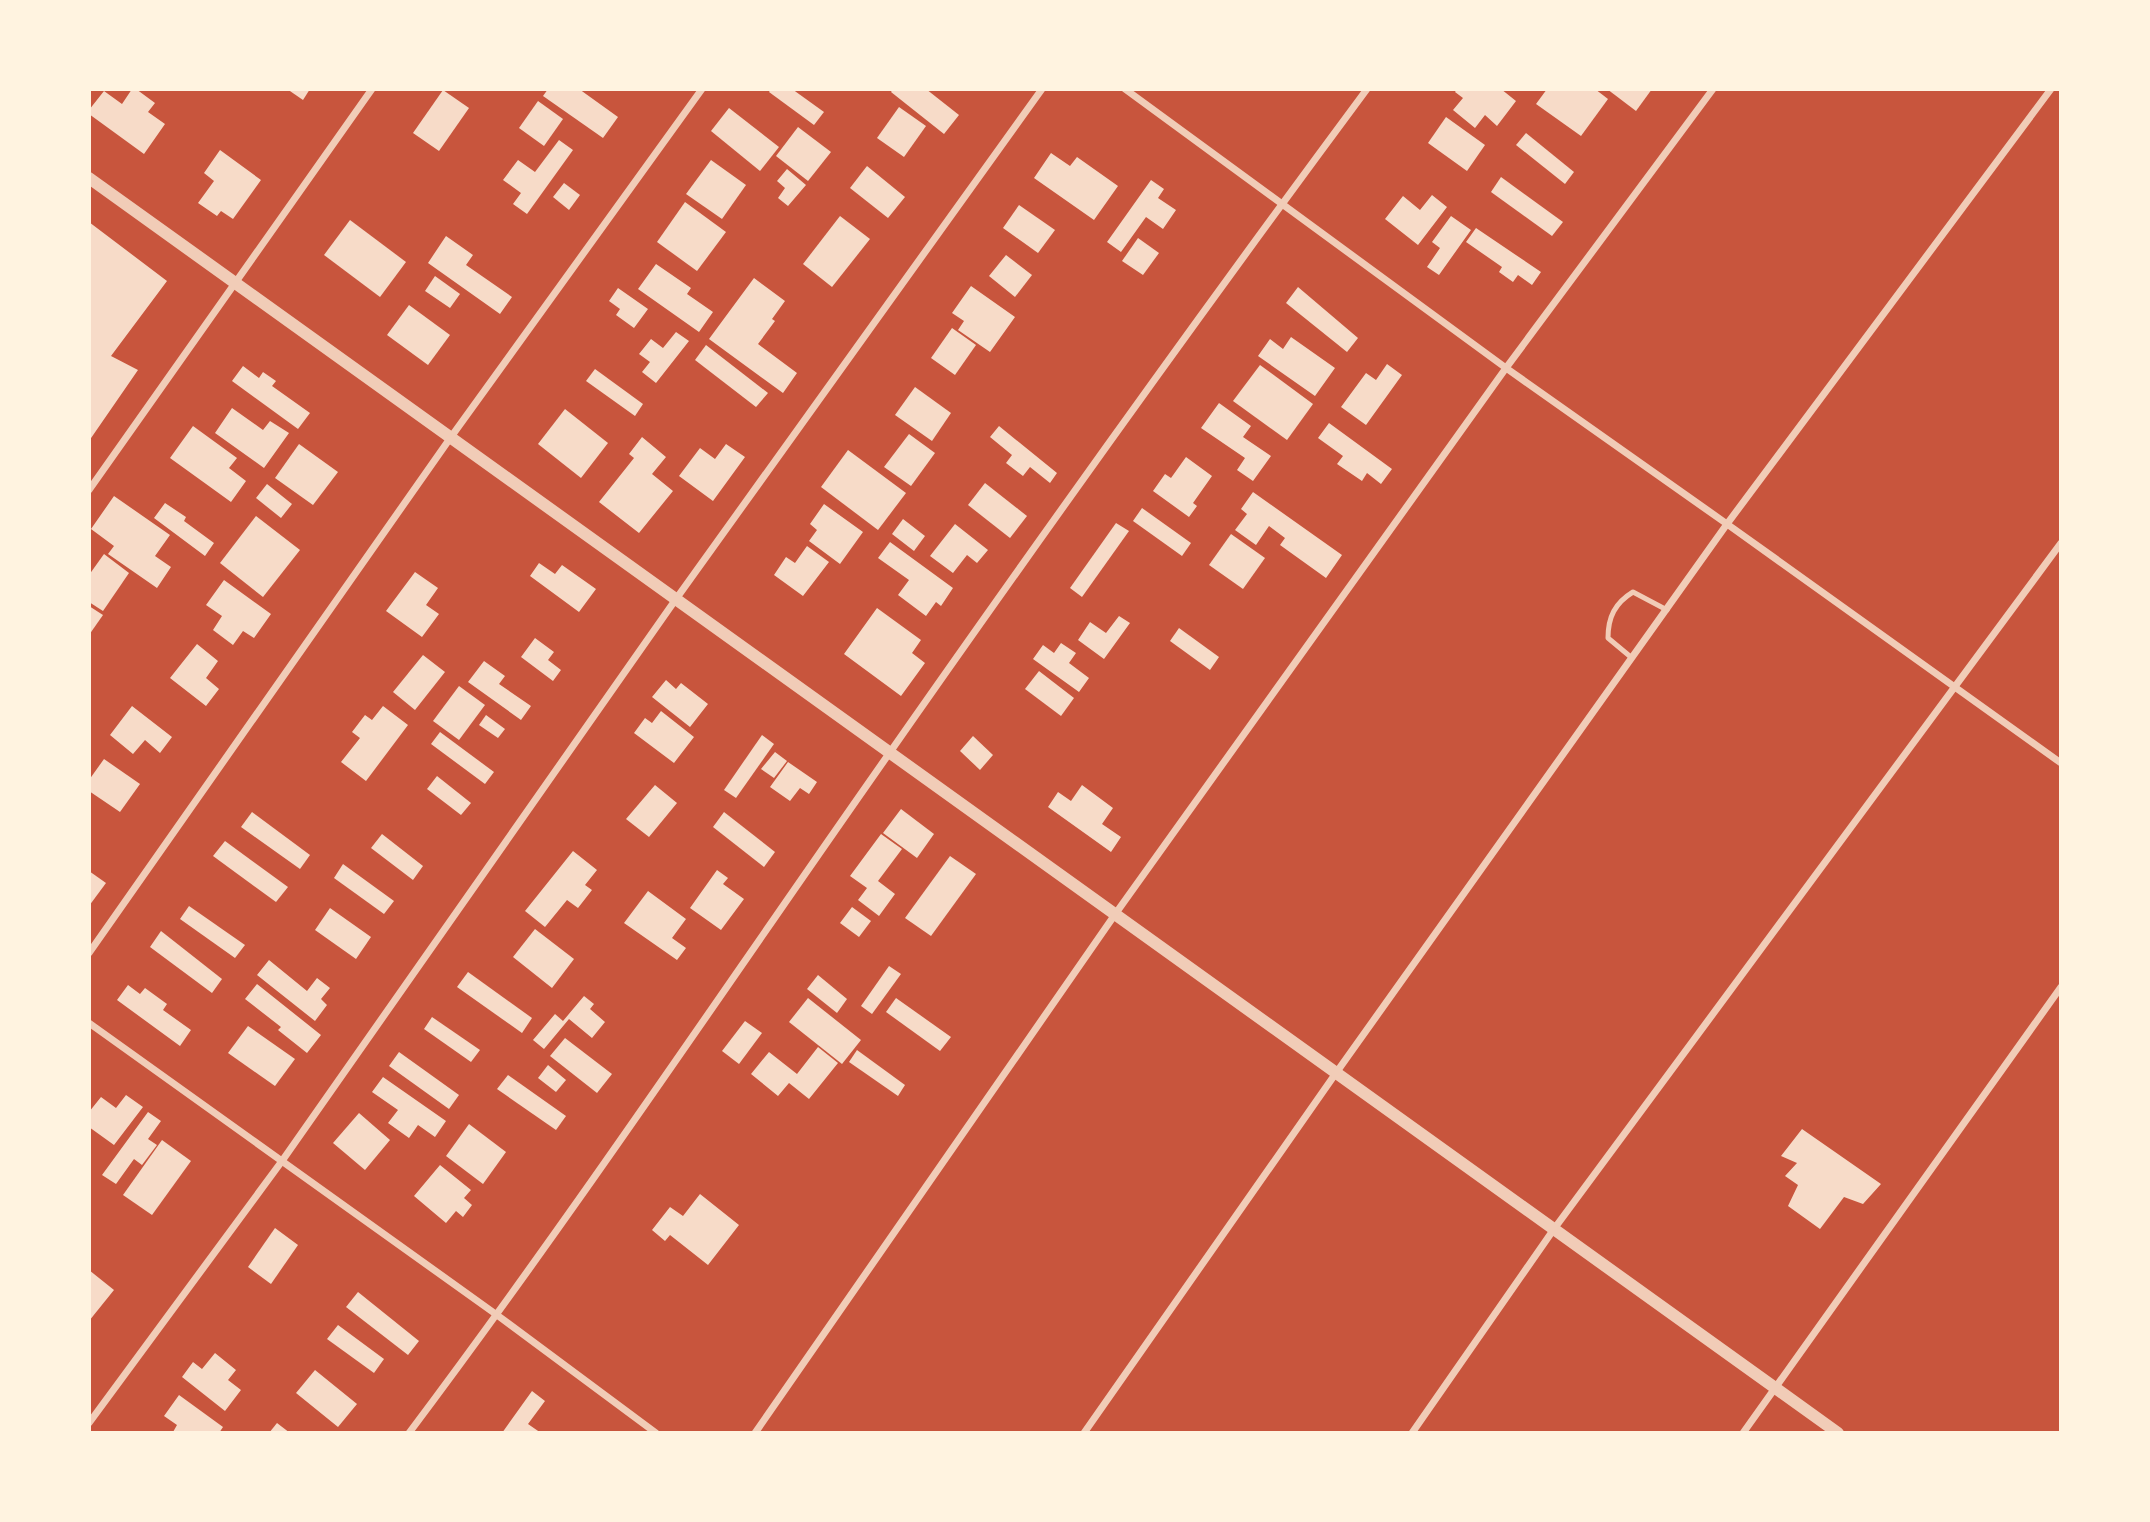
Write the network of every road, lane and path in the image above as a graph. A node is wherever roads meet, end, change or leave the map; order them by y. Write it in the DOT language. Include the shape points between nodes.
graph roads {
  1 [pos="372,89"];
  2 [pos="702,89"];
  3 [pos="1042,89"];
  4 [pos="1125,89"];
  5 [pos="1367,89"];
  6 [pos="1713,89"];
  7 [pos="2051,89"];
  8 [pos="89,177"];
  9 [pos="1283,203"];
  10 [pos="234,282"];
  11 [pos="1506,368"];
  12 [pos="451,437"];
  13 [pos="89,491"];
  14 [pos="1727,524"];
  15 [pos="2061,542"];
  16 [pos="676,599"];
  17 [pos="1667,610"];
  18 [pos="1632,658"];
  19 [pos="1954,687"];
  20 [pos="890,752"];
  21 [pos="2061,763"];
  22 [pos="1116,913"];
  23 [pos="89,953"];
  24 [pos="2061,987"];
  25 [pos="89,1023"];
  26 [pos="1336,1073"];
  27 [pos="282,1161"];
  28 [pos="1554,1229"];
  29 [pos="497,1315"];
  30 [pos="1774,1387"];
  31 [pos="89,1423"];
  32 [pos="409,1433"];
  33 [pos="656,1433"];
  34 [pos="755,1433"];
  35 [pos="1084,1433"];
  36 [pos="1412,1433"];
  37 [pos="1743,1433"];
  38 [pos="1838,1433"];
  1 -- 10 [label="street"];
  2 -- 12 [label="street"];
  3 -- 16 [label="street"];
  4 -- 9 [label="street"];
  5 -- 9 [label="street"];
  6 -- 11 [label="street"];
  7 -- 14 [label="street"];
  8 -- 10 [label="street"];
  9 -- 11 [label="street"];
  9 -- 20 [label="street"];
  10 -- 12 [label="street"];
  10 -- 13 [label="street"];
  11 -- 14 [label="street"];
  11 -- 22 [label="street"];
  12 -- 16 [label="street"];
  12 -- 23 [label="street"];
  14 -- 17 [label="street"];
  14 -- 19 [label="street"];
  15 -- 19 [label="street"];
  16 -- 20 [label="street"];
  16 -- 27 [label="street"];
  17 -- 18 [label="street"];
  17 -- 18 [label="lane" via="1633,592 1620,600 1611,615 1608,638"];
  18 -- 26 [label="street"];
  19 -- 21 [label="street"];
  19 -- 28 [label="street"];
  20 -- 22 [label="street"];
  20 -- 29 [label="street"];
  22 -- 26 [label="street"];
  22 -- 34 [label="street"];
  24 -- 30 [label="street"];
  25 -- 27 [label="street"];
  26 -- 28 [label="street"];
  26 -- 35 [label="street"];
  27 -- 29 [label="street"];
  27 -- 31 [label="street"];
  28 -- 30 [label="street"];
  28 -- 36 [label="street"];
  29 -- 32 [label="street"];
  29 -- 33 [label="street"];
  30 -- 37 [label="street"];
  30 -- 38 [label="street"];
}
